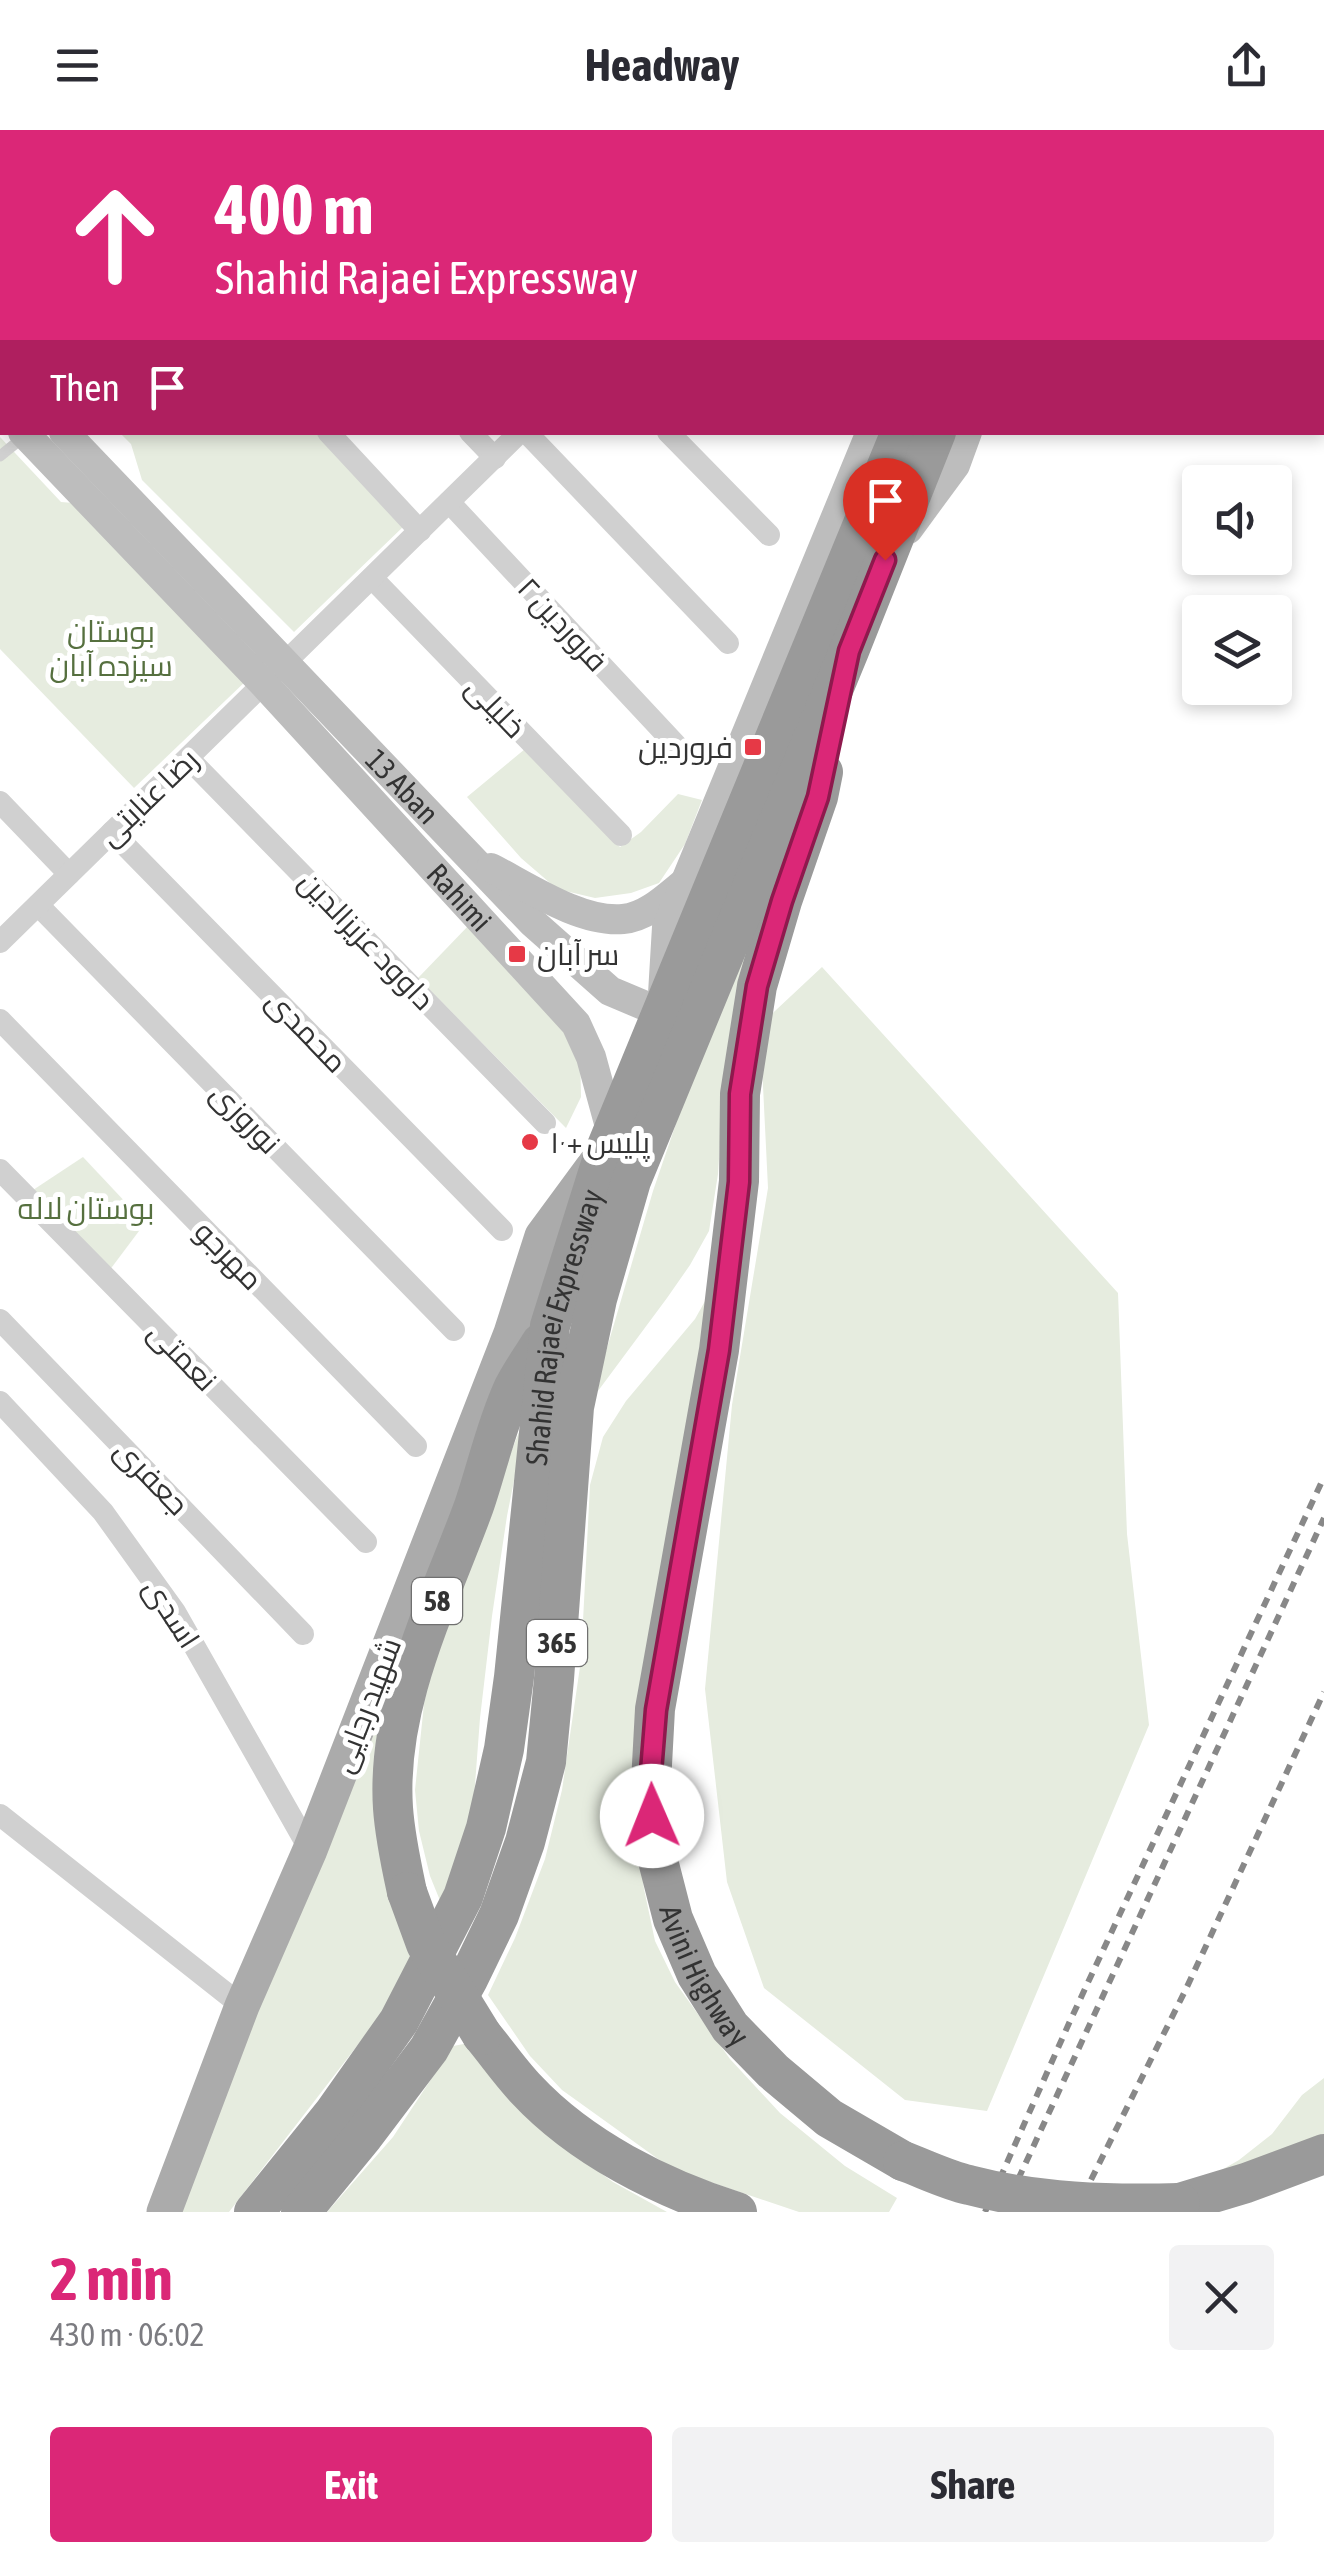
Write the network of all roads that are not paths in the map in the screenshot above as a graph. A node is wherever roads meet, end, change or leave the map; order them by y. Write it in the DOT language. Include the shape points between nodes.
graph roads {
  1 [pos="23,435"];
  2 [pos="25,435"];
  3 [pos="67,435"];
  4 [pos="331,435"];
  5 [pos="473,435"];
  6 [pos="520,435"];
  7 [pos="526,435"];
  8 [pos="671,435"];
  9 [pos="871,435"];
  10 [pos="901,435"];
  11 [pos="935,435"];
  12 [pos="966,435"];
  13 [pos="0,456"];
  14 [pos="494,458"];
  15 [pos="449,502"];
  16 [pos="420,531"];
  17 [pos="769,536"];
  18 [pos="885,560"];
  19 [pos="372,578"];
  20 [pos="728,642"];
  21 [pos="849,651"];
  22 [pos="282,666"];
  23 [pos="676,745"];
  24 [pos="188,758"];
  25 [pos="0,802"];
  26 [pos="112,832"];
  27 [pos="621,835"];
  28 [pos="470,858"];
  29 [pos="69,874"];
  30 [pos="686,882"];
  31 [pos="38,905"];
  32 [pos="0,942"];
  33 [pos="580,965"];
  34 [pos="556,1000"];
  35 [pos="0,1020"];
  36 [pos="678,1020"];
  37 [pos="546,1123"];
  38 [pos="608,1143"];
  39 [pos="0,1170"];
  40 [pos="502,1230"];
  41 [pos="0,1320"];
  42 [pos="550,1326"];
  43 [pos="454,1330"];
  44 [pos="0,1402"];
  45 [pos="416,1446"];
  46 [pos="366,1542"];
  47 [pos="303,1634"];
  48 [pos="0,1814"];
  49 [pos="310,1850"];
  50 [pos="242,2006"];
  51 [pos="1324,2154"];
  52 [pos="1324,2181"];
  53 [pos="1180,2203"];
  54 [pos="164,2212"];
  55 [pos="254,2212"];
  56 [pos="301,2212"];
  57 [pos="737,2212"];
  1 -- 13 [label="lane"];
  2 -- 22 [label="main road, 13 Aban"];
  3 -- 22 [label="main road, Rahimi"];
  4 -- 16 [label="street"];
  5 -- 14 [label="street"];
  6 -- 14 [label="street, رضا عنایتی"];
  7 -- 20 [label="street"];
  8 -- 17 [label="street"];
  9 -- 30 [label="main road"];
  10 -- 36 [label="highway, Shahid Rajaei Expressway / 365"];
  11 -- 18 [label="highway, Shahid Rajaei Expressway / 365"];
  12 -- 18 [label="main road" via="954,465"];
  14 -- 15 [label="street, رضا عنایتی"];
  15 -- 16 [label="street, رضا عنایتی"];
  15 -- 23 [label="street, فروردین ۲"];
  16 -- 19 [label="street, رضا عنایتی"];
  18 -- 21 [label="highway, Shahid Rajaei Expressway / 365"];
  19 -- 22 [label="street, رضا عنایتی"];
  19 -- 27 [label="street, خلیلی"];
  21 -- 36 [label="highway, Shahid Rajaei Expressway / 365"];
  21 -- 53 [label="highway, Avini Highway, bridge" via="818,797 757,986 740,1094 739,1182 719,1350 656,1710 654,1849 673,1919 730,2027 828,2118 903,2161 968,2185 1111,2205"];
  22 -- 24 [label="street, رضا عنایتی"];
  22 -- 28 [label="main road, 13 Aban"];
  22 -- 34 [label="main road, Rahimi"];
  24 -- 26 [label="street, رضا عنایتی"];
  24 -- 37 [label="street, داوود عزیزالدین"];
  25 -- 29 [label="street"];
  26 -- 29 [label="street, رضا عنایتی"];
  26 -- 40 [label="street, محمدی"];
  28 -- 30 [label="main road" via="596,918 626,919"];
  28 -- 33 [label="main road, 13 Aban"];
  29 -- 31 [label="street, رضا عنایتی"];
  30 -- 36 [label="main road" via="667,927"];
  31 -- 32 [label="street, رضا عنایتی"];
  31 -- 43 [label="street, نوروزی"];
  33 -- 34 [label="main road" via="588,980 581,1000"];
  33 -- 36 [label="main road, 13 Aban" via="610,991"];
  34 -- 38 [label="main road, Rahimi" via="591,1056"];
  35 -- 45 [label="street, مهرجو"];
  36 -- 38 [label="highway, Shahid Rajaei Expressway / 365"];
  36 -- 56 [label="highway, Shahid Rajaei Expressway / 365" via="597,1299 574,1407 546,1762 525,1842 499,1914 429,2049"];
  38 -- 42 [label="highway, Shahid Rajaei Expressway / 365"];
  38 -- 49 [label="main road, شهید رجایی" via="542,1236 511,1333"];
  39 -- 46 [label="street, نعمتی"];
  41 -- 47 [label="street, جعفری"];
  42 -- 55 [label="highway, Shahid Rajaei Expressway / 365" via="504,1749 463,1897 399,2021"];
  42 -- 57 [label="highway, 58, bridge" via="513,1390 404,1702 394,1758 398,1853 426,1944 482,2035 526,2090 639,2172"];
  44 -- 49 [label="street, اسدی" via="103,1512 175,1612"];
  48 -- 50 [label="street"];
  49 -- 50 [label="main road, شهید رجایی"];
  50 -- 54 [label="main road, شهید رجایی"];
  51 -- 53 [label="highway"];
  52 -- 53 [label="highway"];
}
